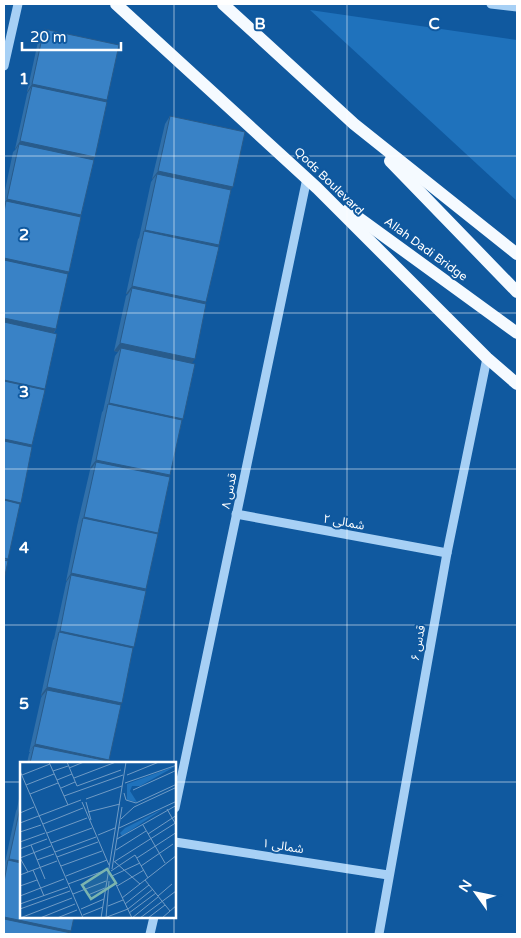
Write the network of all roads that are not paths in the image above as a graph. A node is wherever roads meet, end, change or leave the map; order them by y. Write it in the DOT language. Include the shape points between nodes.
graph roads {
  1 [pos="18,4"];
  2 [pos="116,4"];
  3 [pos="223,4"];
  4 [pos="491,4"];
  5 [pos="517,7"];
  6 [pos="4,66"];
  7 [pos="354,124"];
  8 [pos="307,178"];
  9 [pos="317,188"];
  10 [pos="517,254"];
  11 [pos="517,292"];
  12 [pos="517,333"];
  13 [pos="487,358"];
  14 [pos="517,384"];
  15 [pos="236,514"];
  16 [pos="447,553"];
  17 [pos="176,803"];
  18 [pos="176,842"];
  19 [pos="388,875"];
  20 [pos="154,918"];
  21 [pos="150,934"];
  22 [pos="378,934"];
  1 -- 6 [label="street"];
  2 -- 8 [label="main road, Qods Boulevard"];
  3 -- 7 [label="main road"];
  4 -- 5 [label="street"];
  7 -- 10 [label="main road"];
  7 -- 11 [label="main road"];
  8 -- 9 [label="main road, Qods Boulevard"];
  8 -- 15 [label="street, قدس ۸"];
  9 -- 12 [label="main road, Allah Dadi Bridge"];
  9 -- 13 [label="main road, Qods Boulevard"];
  13 -- 14 [label="main road, Qods Boulevard"];
  13 -- 16 [label="street, قدس ۶"];
  15 -- 16 [label="street, شمالی ۲"];
  15 -- 17 [label="street, قدس ۸"];
  16 -- 19 [label="street, قدس ۶"];
  18 -- 19 [label="street, شمالی ۱"];
  19 -- 22 [label="street, قدس ۶"];
  20 -- 21 [label="street"];
}
